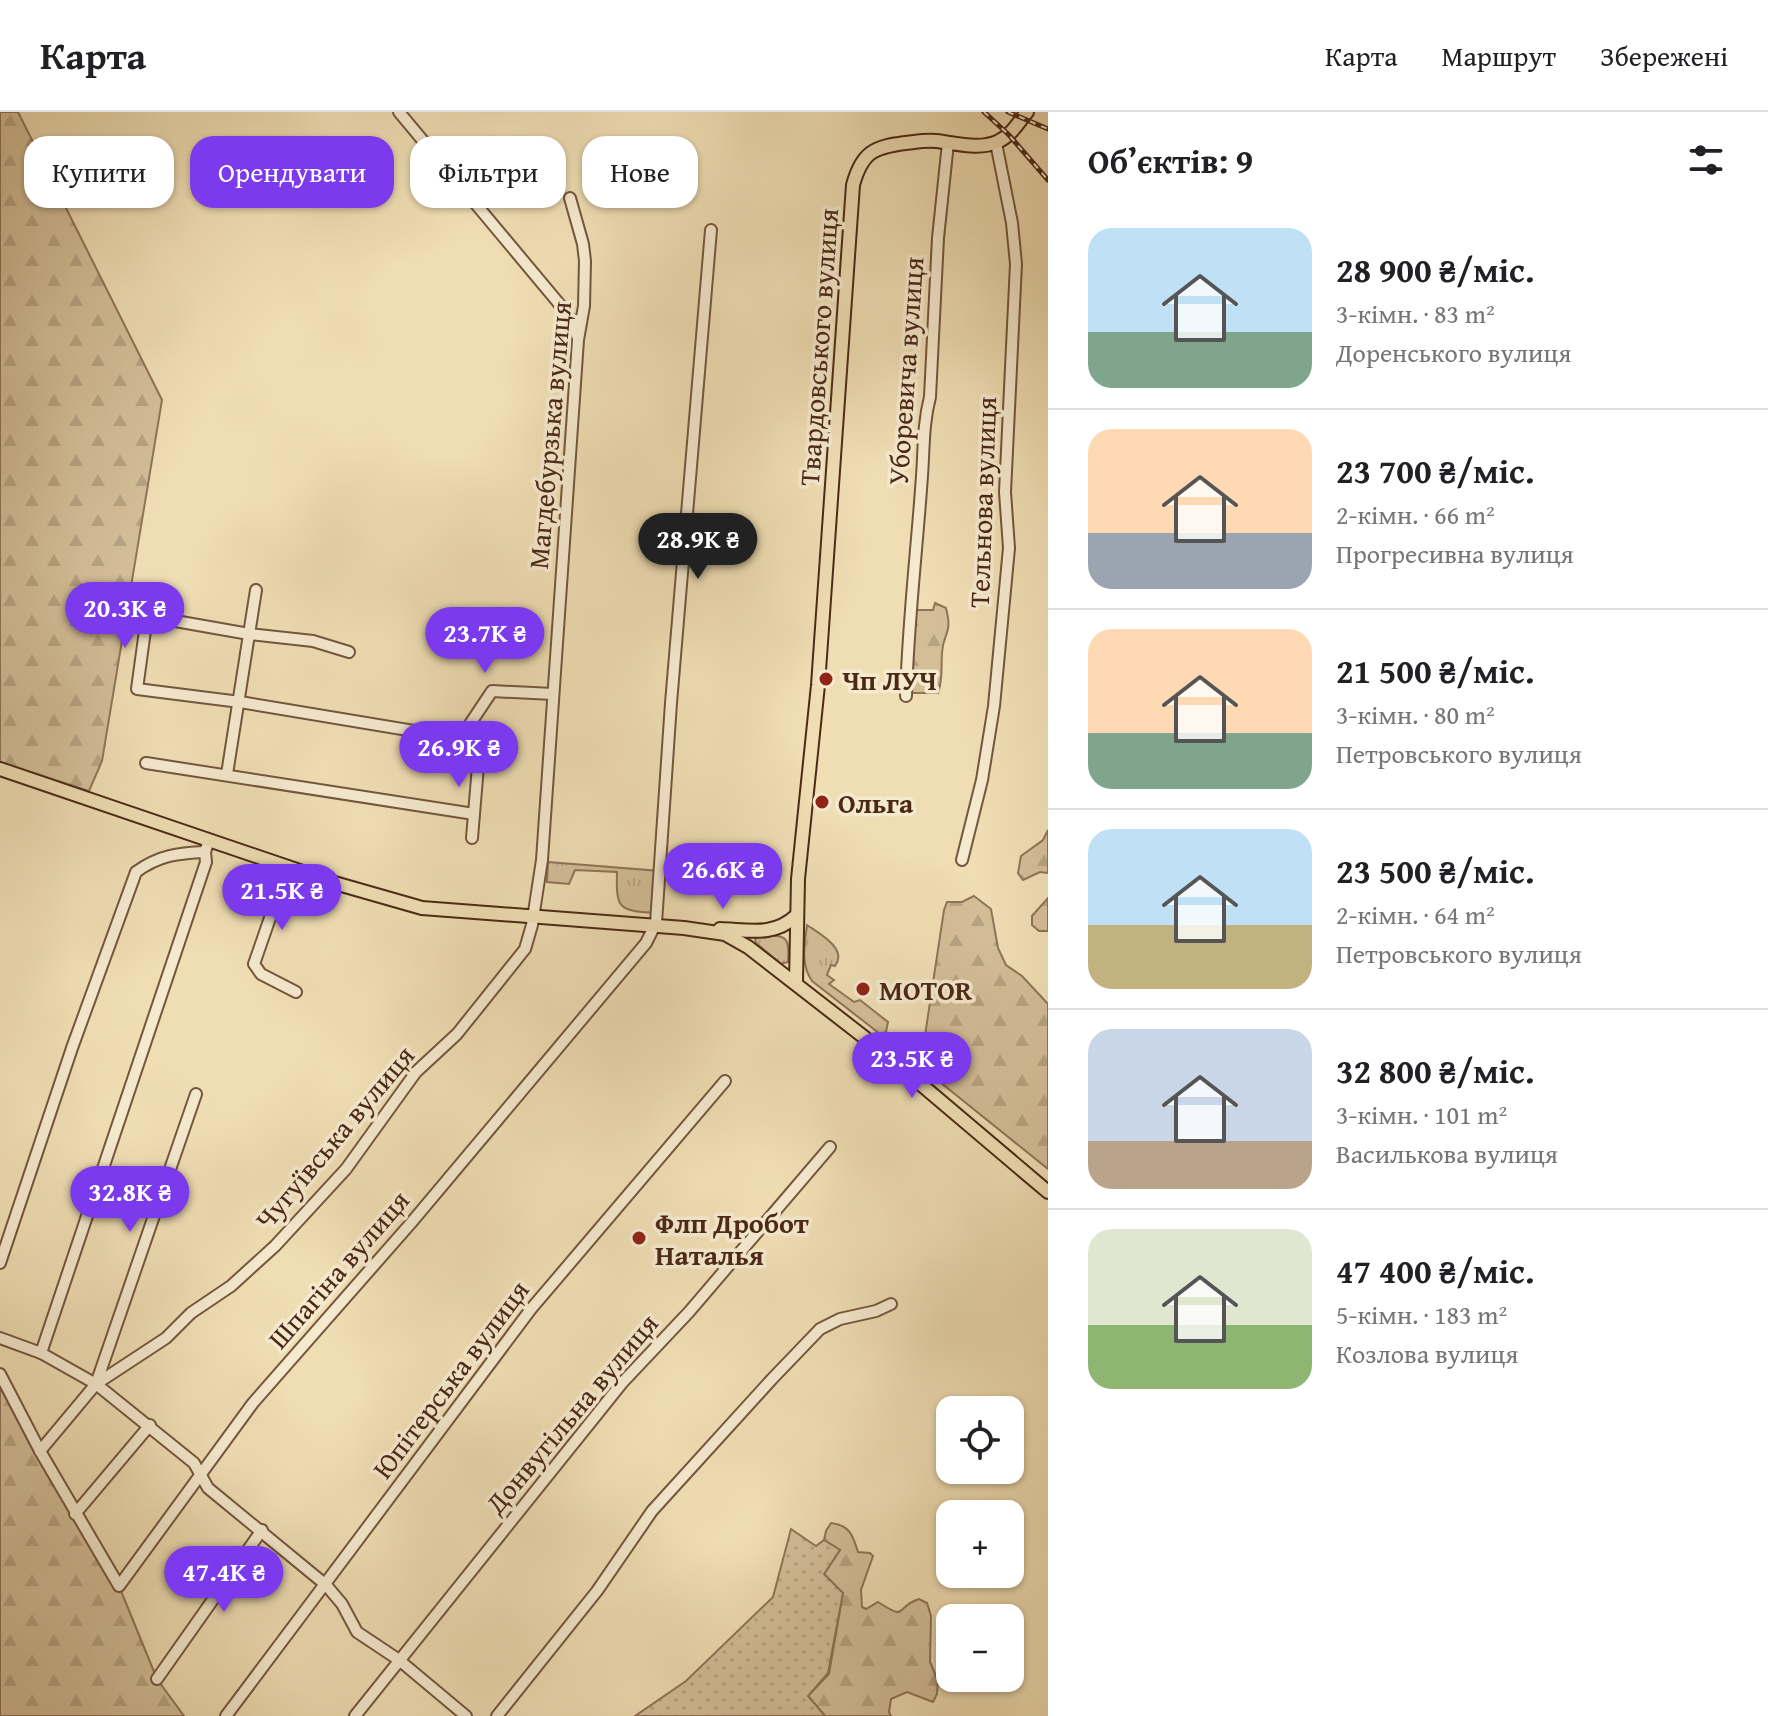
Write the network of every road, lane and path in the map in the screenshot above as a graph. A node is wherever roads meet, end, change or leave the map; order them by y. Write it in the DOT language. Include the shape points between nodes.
graph roads {
  1 [pos="399,112"];
  2 [pos="1027,112"];
  3 [pos="948,143"];
  4 [pos="996,143"];
  5 [pos="570,198"];
  6 [pos="711,230"];
  7 [pos="578,340"];
  8 [pos="256,590"];
  9 [pos="249,634"];
  10 [pos="349,652"];
  11 [pos="553,694"];
  12 [pos="906,696"];
  13 [pos="240,702"];
  14 [pos="460,739"];
  15 [pos="146,763"];
  16 [pos="0,769"];
  17 [pos="227,774"];
  18 [pos="474,814"];
  19 [pos="472,838"];
  20 [pos="207,846"];
  21 [pos="962,860"];
  22 [pos="288,866"];
  23 [pos="796,916"];
  24 [pos="533,917"];
  25 [pos="655,926"];
  26 [pos="684,928"];
  27 [pos="760,931"];
  28 [pos="748,947"];
  29 [pos="796,982"];
  30 [pos="296,992"];
  31 [pos="725,1081"];
  32 [pos="196,1094"];
  33 [pos="830,1147"];
  34 [pos="1048,1192"];
  35 [pos="0,1263"];
  36 [pos="891,1304"];
  37 [pos="0,1338"];
  38 [pos="41,1353"];
  39 [pos="0,1374"];
  40 [pos="96,1384"];
  41 [pos="150,1425"];
  42 [pos="40,1451"];
  43 [pos="203,1474"];
  44 [pos="75,1514"];
  45 [pos="262,1530"];
  46 [pos="326,1585"];
  47 [pos="399,1660"];
  48 [pos="157,1679"];
  49 [pos="226,1716"];
  50 [pos="355,1716"];
  51 [pos="466,1716"];
  52 [pos="497,1716"];
  1 -- 7 [label="street" via="561,306"];
  2 -- 4 [label="main road"];
  3 -- 4 [label="main road"];
  3 -- 12 [label="street, Уборевича вулиця"];
  3 -- 23 [label="main road, Твардовського вулиця" via="881,147 858,166 853,185"];
  4 -- 21 [label="street, Тельнова вулиця" via="1016,264 1005,492 1009,548 985,765"];
  5 -- 7 [label="street, Магдебурзька вулиця" via="585,261"];
  6 -- 25 [label="street"];
  7 -- 11 [label="street, Магдебурзька вулиця"];
  8 -- 9 [label="street"];
  9 -- 10 [label="street" via="313,641"];
  9 -- 13 [label="street"];
  9 -- 13 [label="street" via="147,616 137,689"];
  11 -- 14 [label="street" via="492,691"];
  11 -- 24 [label="street, Магдебурзька вулиця"];
  13 -- 14 [label="street"];
  13 -- 17 [label="street"];
  14 -- 18 [label="street" via="480,742"];
  15 -- 17 [label="street"];
  16 -- 20 [label="main road"];
  17 -- 18 [label="street"];
  18 -- 19 [label="street"];
  20 -- 22 [label="main road"];
  20 -- 35 [label="street" via="152,860 136,872"];
  20 -- 38 [label="street" via="206,862"];
  22 -- 24 [label="main road" via="422,908"];
  22 -- 30 [label="street" via="254,964 261,974"];
  23 -- 27 [label="main road" via="783,928"];
  23 -- 29 [label="main road, Твардовського вулиця"];
  24 -- 25 [label="main road"];
  24 -- 40 [label="street, Чугуївська вулиця" via="525,949 457,1034 416,1072 346,1169 275,1246 166,1338"];
  25 -- 26 [label="main road"];
  25 -- 43 [label="street, Шпагіна вулиця" via="421,1211 253,1403"];
  26 -- 27 [label="main road"];
  26 -- 28 [label="main road" via="725,934"];
  27 -- 28 [label="street"];
  28 -- 29 [label="main road"];
  29 -- 34 [label="main road"];
  31 -- 46 [label="street, Юпітерська вулиця" via="531,1309"];
  32 -- 40 [label="street"];
  33 -- 47 [label="street, Донвугільна вулиця" via="622,1383"];
  36 -- 52 [label="street" via="820,1329 772,1379 652,1511 597,1591"];
  37 -- 38 [label="street"];
  38 -- 40 [label="street"];
  39 -- 42 [label="street, Шпагіна вулиця"];
  40 -- 41 [label="street"];
  40 -- 42 [label="street"];
  41 -- 43 [label="street"];
  41 -- 44 [label="street"];
  42 -- 44 [label="street, Шпагіна вулиця"];
  43 -- 44 [label="street, Шпагіна вулиця" via="119,1586"];
  43 -- 45 [label="street" via="208,1488"];
  45 -- 46 [label="street"];
  45 -- 48 [label="street"];
  46 -- 47 [label="street" via="357,1632"];
  46 -- 49 [label="street, Юпітерська вулиця"];
  47 -- 50 [label="street, Донвугільна вулиця"];
  47 -- 51 [label="street"];
}
